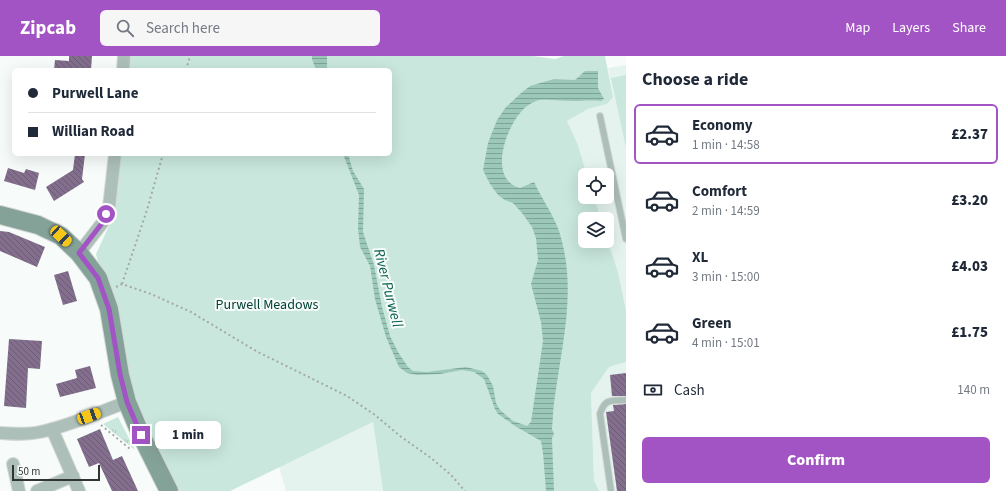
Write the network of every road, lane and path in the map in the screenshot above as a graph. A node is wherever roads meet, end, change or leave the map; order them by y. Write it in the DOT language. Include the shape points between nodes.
graph roads {
  1 [pos="124,56"];
  2 [pos="190,56"];
  3 [pos="123,68"];
  4 [pos="187,68"];
  5 [pos="600,116"];
  6 [pos="114,156"];
  7 [pos="162,156"];
  8 [pos="0,215"];
  9 [pos="626,239"];
  10 [pos="79,253"];
  11 [pos="122,284"];
  12 [pos="103,292"];
  13 [pos="626,400"];
  14 [pos="127,402"];
  15 [pos="98,422"];
  16 [pos="52,429"];
  17 [pos="0,434"];
  18 [pos="134,451"];
  19 [pos="13,464"];
  20 [pos="73,476"];
  21 [pos="19,491"];
  22 [pos="38,491"];
  23 [pos="79,491"];
  24 [pos="169,491"];
  25 [pos="465,491"];
  26 [pos="611,491"];
  1 -- 3 [label="street"];
  2 -- 4 [label="path"];
  5 -- 9 [label="lane"];
  6 -- 10 [label="street" via="109,206 103,222"];
  7 -- 11 [label="path"];
  8 -- 10 [label="street" via="38,225 61,236"];
  10 -- 12 [label="street" via="98,278"];
  11 -- 12 [label="path"];
  11 -- 25 [label="path" via="192,312 256,350 347,396 431,458"];
  12 -- 14 [label="street" via="109,309"];
  13 -- 26 [label="lane" via="607,401 600,414"];
  14 -- 16 [label="street"];
  14 -- 24 [label="street"];
  15 -- 18 [label="path"];
  16 -- 17 [label="street" via="21,434"];
  16 -- 20 [label="street"];
  19 -- 21 [label="street"];
  20 -- 22 [label="street"];
  20 -- 23 [label="street"];
}
